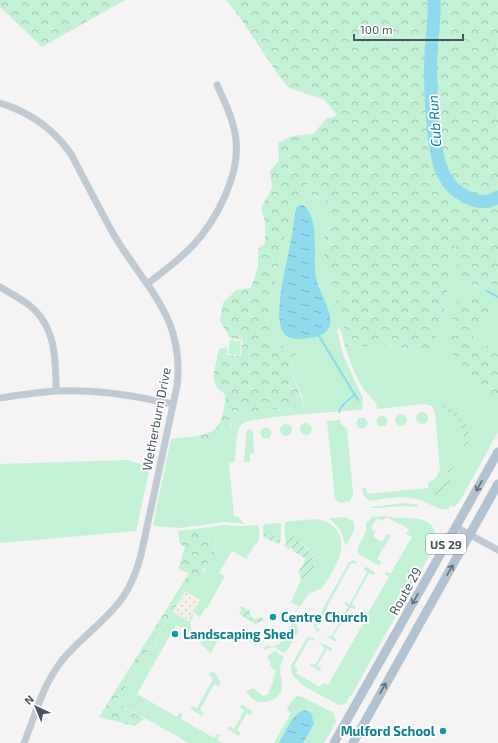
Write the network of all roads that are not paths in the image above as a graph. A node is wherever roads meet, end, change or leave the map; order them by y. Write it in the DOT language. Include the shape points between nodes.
graph roads {
  1 [pos="217,85"];
  2 [pos="0,103"];
  3 [pos="147,284"];
  4 [pos="0,287"];
  5 [pos="56,391"];
  6 [pos="0,398"];
  7 [pos="173,404"];
  8 [pos="498,452"];
  9 [pos="498,484"];
  10 [pos="456,527"];
  11 [pos="469,535"];
  12 [pos="498,550"];
  13 [pos="24,743"];
  14 [pos="334,743"];
  15 [pos="353,743"];
  1 -- 3 [label="street" via="236,138 232,180 218,212 201,237 183,256"];
  2 -- 3 [label="street, Wetherburn Drive" via="34,117 64,143 114,234"];
  3 -- 7 [label="street, Wetherburn Drive" via="166,314 176,342 178,373"];
  4 -- 5 [label="street" via="29,305 46,325 54,347"];
  5 -- 6 [label="street"];
  5 -- 7 [label="street" via="122,394"];
  7 -- 13 [label="street, Wetherburn Drive" via="134,577 113,610 71,649 52,675 38,702"];
  8 -- 10 [label="main road, Route 29 / US 29, one-way"];
  9 -- 11 [label="main road, US 29"];
  10 -- 11 [label="street"];
  10 -- 14 [label="main road, Route 29 / US 29, one-way"];
  11 -- 12 [label="street"];
  15 -- 11 [label="main road, US 29, one-way"];
}
